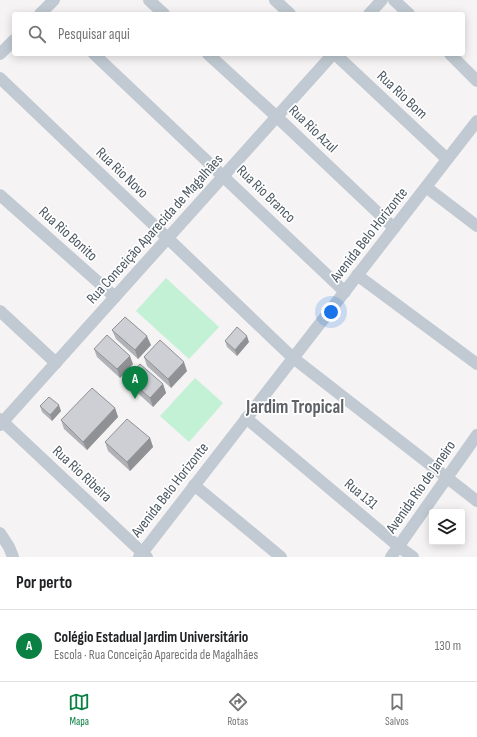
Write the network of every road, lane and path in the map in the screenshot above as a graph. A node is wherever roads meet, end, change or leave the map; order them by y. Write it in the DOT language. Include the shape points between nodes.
graph roads {
  1 [pos="149,0"];
  2 [pos="274,0"];
  3 [pos="382,0"];
  4 [pos="394,0"];
  5 [pos="162,12"];
  6 [pos="288,12"];
  7 [pos="371,12"];
  8 [pos="407,12"];
  9 [pos="12,42"];
  10 [pos="0,53"];
  11 [pos="96,56"];
  12 [pos="210,56"];
  13 [pos="332,56"];
  14 [pos="336,56"];
  15 [pos="452,56"];
  16 [pos="0,78"];
  17 [pos="477,81"];
  18 [pos="277,116"];
  19 [pos="477,121"];
  20 [pos="447,159"];
  21 [pos="224,176"];
  22 [pos="426,187"];
  23 [pos="0,195"];
  24 [pos="477,226"];
  25 [pos="394,228"];
  26 [pos="167,238"];
  27 [pos="357,275"];
  28 [pos="345,292"];
  29 [pos="115,297"];
  30 [pos="0,311"];
  31 [pos="292,357"];
  32 [pos="56,363"];
  33 [pos="477,364"];
  34 [pos="246,418"];
  35 [pos="1,422"];
  36 [pos="477,434"];
  37 [pos="446,477"];
  38 [pos="194,485"];
  39 [pos="477,501"];
  40 [pos="0,533"];
  41 [pos="398,546"];
  42 [pos="278,555"];
  43 [pos="143,556"];
  44 [pos="13,557"];
  45 [pos="391,557"];
  46 [pos="413,557"];
  1 -- 5 [label="street"];
  2 -- 6 [label="street"];
  3 -- 7 [label="street"];
  4 -- 8 [label="street"];
  9 -- 10 [label="street"];
  11 -- 21 [label="street, Rua Rio Branco"];
  12 -- 18 [label="street, Rua Rio Azul"];
  13 -- 18 [label="street, Rua Conceição Aparecida de Magalhães"];
  14 -- 20 [label="street, Rua Rio Bom"];
  15 -- 17 [label="street"];
  16 -- 26 [label="street, Rua Rio Novo"];
  18 -- 21 [label="street, Rua Conceição Aparecida de Magalhães"];
  18 -- 25 [label="street, Rua Rio Azul"];
  19 -- 20 [label="street, Avenida Belo Horizonte"];
  20 -- 22 [label="street, Avenida Belo Horizonte"];
  21 -- 26 [label="street, Rua Conceição Aparecida de Magalhães"];
  21 -- 28 [label="street, Rua Rio Branco"];
  22 -- 24 [label="street"];
  22 -- 25 [label="street, Avenida Belo Horizonte"];
  23 -- 29 [label="street, Rua Rio Bonito"];
  25 -- 27 [label="street, Avenida Belo Horizonte"];
  26 -- 29 [label="street, Rua Conceição Aparecida de Magalhães"];
  26 -- 31 [label="street, Rua Rio Novo"];
  27 -- 28 [label="street, Avenida Belo Horizonte"];
  27 -- 33 [label="street"];
  28 -- 31 [label="street, Avenida Belo Horizonte"];
  29 -- 32 [label="street, Rua Conceição Aparecida de Magalhães"];
  30 -- 32 [label="street"];
  31 -- 34 [label="street, Avenida Belo Horizonte"];
  31 -- 37 [label="street, Rua Rio Novo"];
  32 -- 35 [label="street, Rua Conceição Aparecida de Magalhães"];
  34 -- 38 [label="street, Avenida Belo Horizonte"];
  34 -- 41 [label="street, Rua 131"];
  35 -- 43 [label="street, Rua Rio Ribeira"];
  36 -- 37 [label="street, Avenida Rio de Janeiro"];
  37 -- 39 [label="street, Rua Rio Novo"];
  37 -- 41 [label="street, Avenida Rio de Janeiro"];
  38 -- 42 [label="street"];
  38 -- 43 [label="street, Avenida Belo Horizonte"];
  40 -- 44 [label="street"];
  41 -- 45 [label="street, Avenida Rio de Janeiro"];
  41 -- 46 [label="street, Rua 131"];
}
